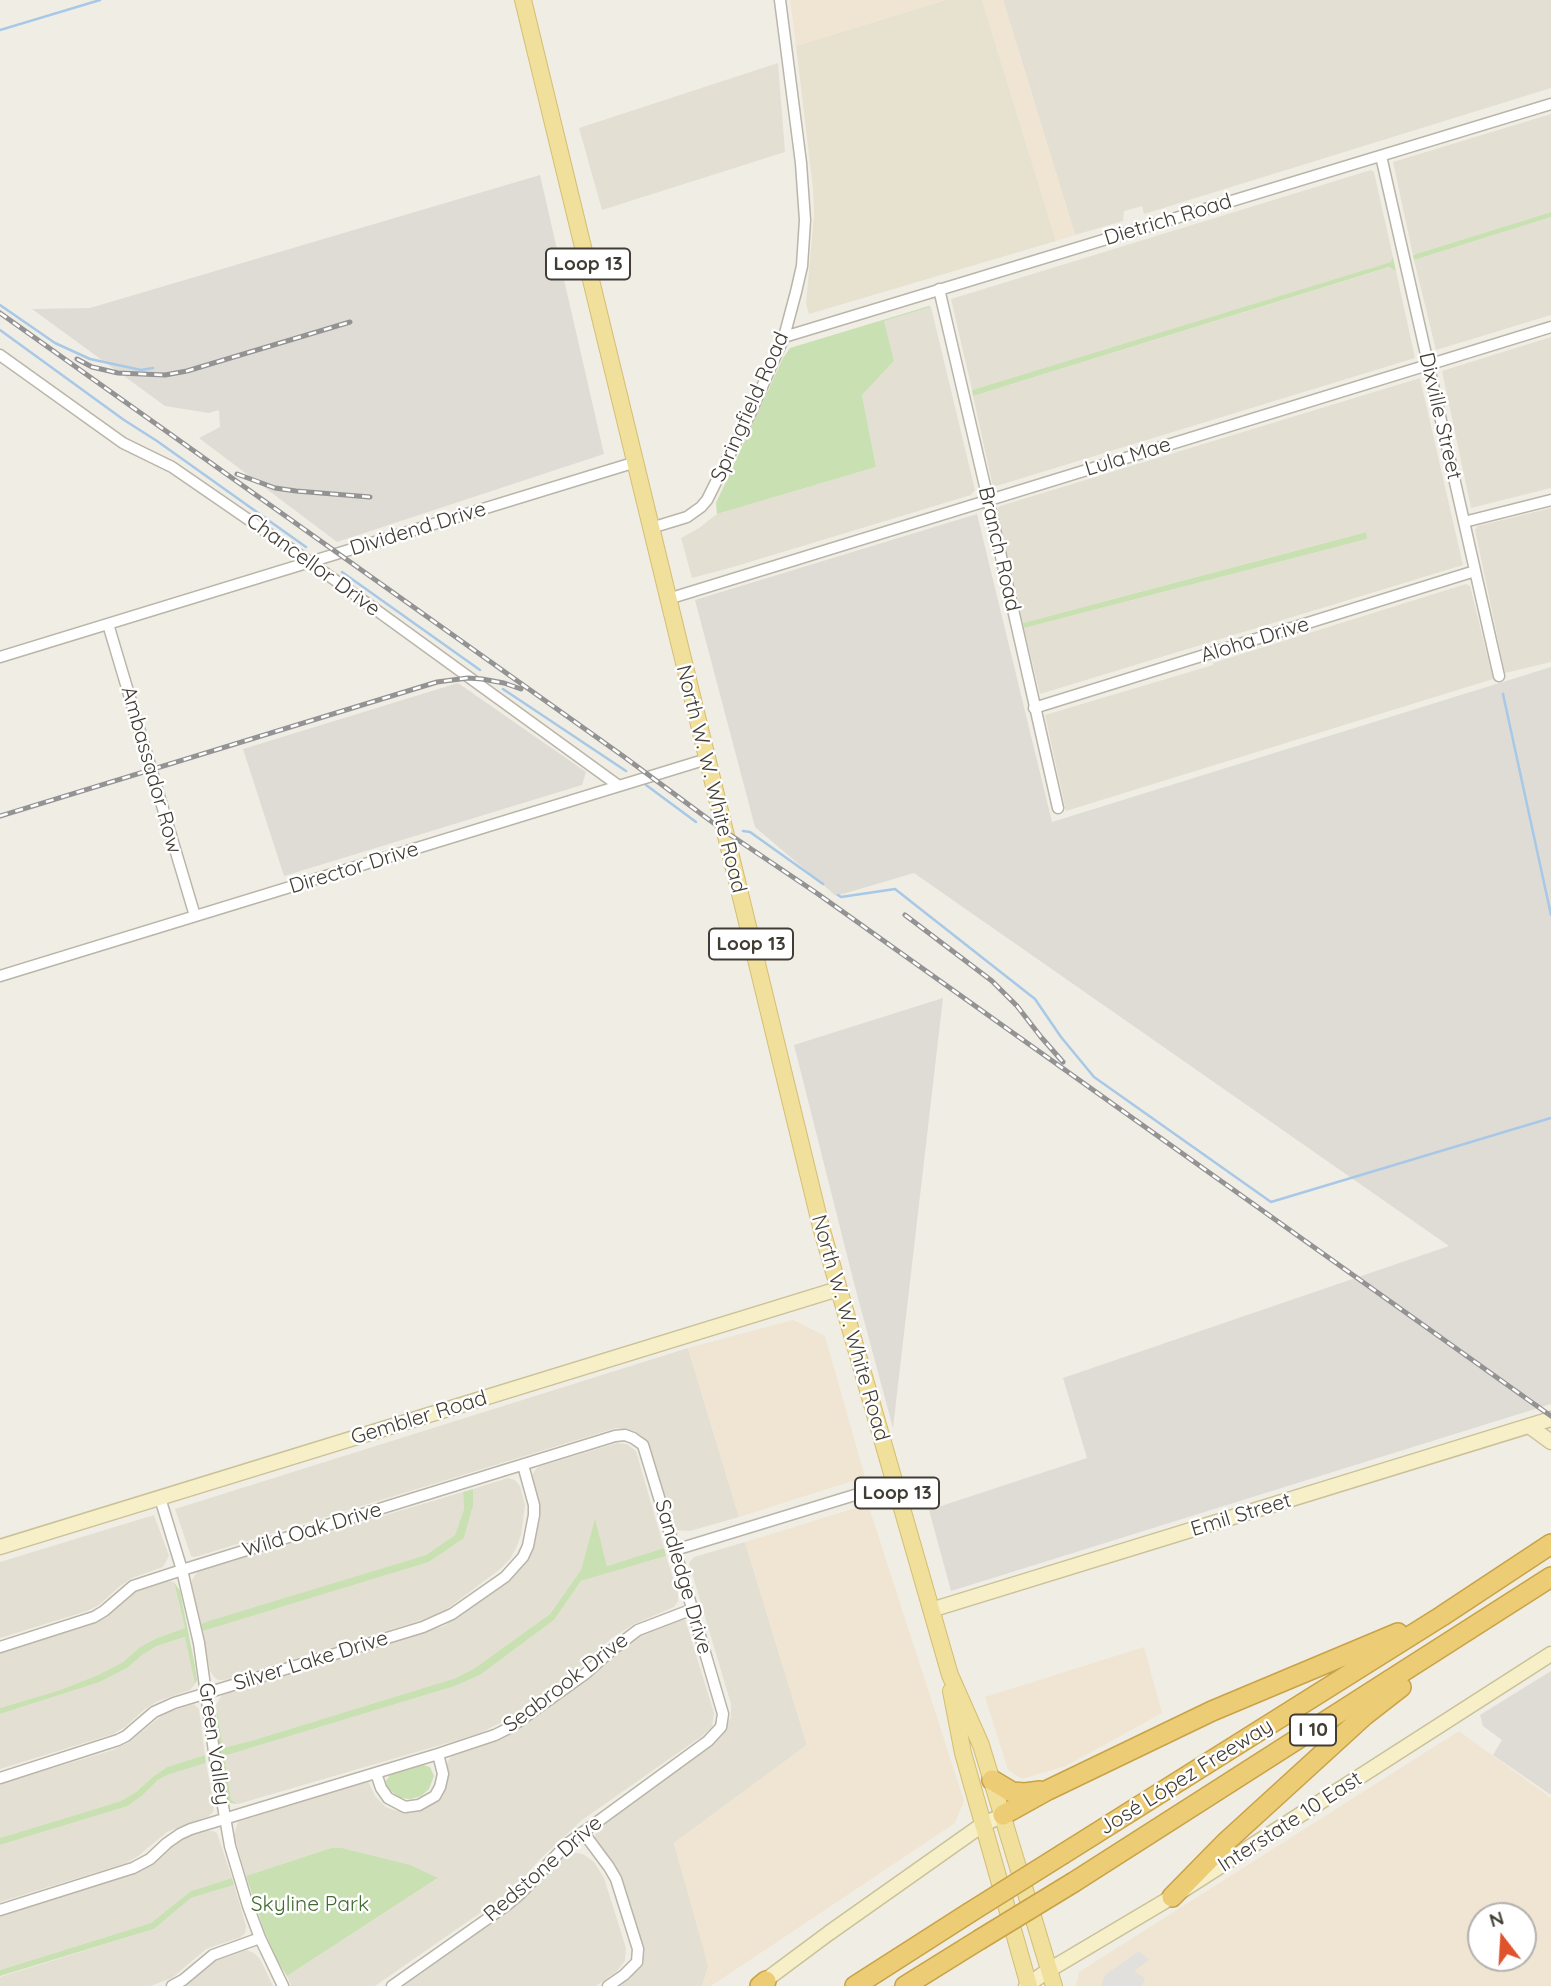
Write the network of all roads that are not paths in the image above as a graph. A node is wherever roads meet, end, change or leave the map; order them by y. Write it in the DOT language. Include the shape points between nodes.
graph roads {
  1 [pos="523,0"];
  2 [pos="780,0"];
  3 [pos="1551,104"];
  4 [pos="1381,156"];
  5 [pos="939,289"];
  6 [pos="1551,327"];
  7 [pos="784,337"];
  8 [pos="0,355"];
  9 [pos="1428,364"];
  10 [pos="636,462"];
  11 [pos="988,499"];
  12 [pos="1551,500"];
  13 [pos="1464,522"];
  14 [pos="651,528"];
  15 [pos="310,562"];
  16 [pos="1475,571"];
  17 [pos="668,599"];
  18 [pos="108,624"];
  19 [pos="0,657"];
  20 [pos="1499,676"];
  21 [pos="1034,708"];
  22 [pos="707,759"];
  23 [pos="619,786"];
  24 [pos="1058,808"];
  25 [pos="195,916"];
  26 [pos="0,976"];
  27 [pos="838,1289"];
  28 [pos="1551,1419"];
  29 [pos="1529,1426"];
  30 [pos="633,1438"];
  31 [pos="1551,1442"];
  32 [pos="523,1465"];
  33 [pos="894,1483"];
  34 [pos="160,1498"];
  35 [pos="1551,1544"];
  36 [pos="0,1547"];
  37 [pos="675,1550"];
  38 [pos="182,1570"];
  39 [pos="1551,1577"];
  40 [pos="693,1609"];
  41 [pos="931,1610"];
  42 [pos="1442,1616"];
  43 [pos="1451,1642"];
  44 [pos="0,1647"];
  45 [pos="1551,1654"];
  46 [pos="950,1675"];
  47 [pos="206,1693"];
  48 [pos="722,1721"];
  49 [pos="439,1755"];
  50 [pos="376,1773"];
  51 [pos="0,1778"];
  52 [pos="992,1780"];
  53 [pos="1048,1790"];
  54 [pos="1003,1815"];
  55 [pos="225,1818"];
  56 [pos="982,1825"];
  57 [pos="583,1832"];
  58 [pos="1172,1897"];
  59 [pos="0,1910"];
  60 [pos="260,1938"];
  61 [pos="1049,1970"];
  62 [pos="761,1984"];
  63 [pos="1028,1985"];
  64 [pos="172,1986"];
  65 [pos="283,1986"];
  66 [pos="392,1986"];
  67 [pos="608,1986"];
  68 [pos="855,1986"];
  69 [pos="905,1986"];
  70 [pos="1054,1986"];
  1 -- 10 [label="main road, North W. W. White Road / Loop 13"];
  2 -- 7 [label="street, Springfield Road" via="805,220 802,266"];
  3 -- 4 [label="street, Dietrich Road"];
  4 -- 5 [label="street, Dietrich Road"];
  4 -- 9 [label="street, Dixville Street"];
  5 -- 7 [label="street, Dietrich Road"];
  5 -- 11 [label="street, Branch Road"];
  6 -- 9 [label="street, Lula Mae"];
  7 -- 14 [label="street, Springfield Road" via="707,500 687,517"];
  8 -- 15 [label="street, Chancellor Drive" via="123,443 172,467"];
  9 -- 11 [label="street, Lula Mae"];
  9 -- 13 [label="street, Dixville Street"];
  10 -- 14 [label="main road, North W. W. White Road / Loop 13"];
  10 -- 15 [label="street, Dividend Drive"];
  11 -- 17 [label="street, Lula Mae"];
  11 -- 21 [label="street, Branch Road"];
  12 -- 13 [label="street"];
  13 -- 16 [label="street, Dixville Street"];
  14 -- 17 [label="main road, North W. W. White Road / Loop 13"];
  15 -- 18 [label="street, Dividend Drive"];
  15 -- 23 [label="street, Chancellor Drive"];
  16 -- 20 [label="street, Dixville Street"];
  16 -- 21 [label="street, Aloha Drive"];
  17 -- 22 [label="main road, North W. W. White Road / Loop 13"];
  18 -- 19 [label="street, Dividend Drive"];
  18 -- 25 [label="street, Ambassador Row"];
  21 -- 24 [label="street, Branch Road"];
  22 -- 23 [label="street, Director Drive"];
  22 -- 27 [label="main road, North W. W. White Road / Loop 13"];
  23 -- 25 [label="street, Director Drive"];
  25 -- 26 [label="street, Director Drive"];
  27 -- 33 [label="main road, North W. W. White Road / Loop 13"];
  27 -- 34 [label="main road, Gembler Road"];
  28 -- 29 [label="main road, Emil Street"];
  29 -- 31 [label="main road"];
  29 -- 41 [label="main road, Emil Street"];
  30 -- 32 [label="street, Wild Oak Drive" via="615,1436"];
  30 -- 37 [label="street, Sandledge Drive" via="643,1445"];
  32 -- 38 [label="street, Wild Oak Drive"];
  32 -- 47 [label="street, Silver Lake Drive" via="534,1505 533,1525 523,1557 505,1577 441,1621"];
  33 -- 37 [label="street"];
  33 -- 41 [label="main road, North W. W. White Road / Loop 13"];
  34 -- 36 [label="main road, Gembler Road"];
  34 -- 38 [label="street, Green Valley"];
  35 -- 42 [label="highway, José López Freeway / I 10"];
  37 -- 40 [label="street, Sandledge Drive"];
  38 -- 44 [label="street, Wild Oak Drive" via="133,1587 94,1616"];
  38 -- 47 [label="street, Green Valley"];
  39 -- 43 [label="highway, José López Freeway / I 10"];
  40 -- 48 [label="street, Sandledge Drive"];
  40 -- 49 [label="street, Seabrook Drive" via="638,1630 511,1727"];
  41 -- 46 [label="main road, North W. W. White Road / Loop 13"];
  42 -- 53 [label="highway" via="1212,1711"];
  42 -- 68 [label="highway, José López Freeway / I 10, bridge"];
  43 -- 58 [label="highway" via="1227,1841"];
  43 -- 69 [label="highway, José López Freeway / I 10, bridge"];
  45 -- 58 [label="main road, Interstate 10 East"];
  46 -- 52 [label="main road, North W. W. White Road / Loop 13"];
  46 -- 56 [label="main road, North W. W. White Road / Loop 13" via="955,1717"];
  47 -- 51 [label="street, Silver Lake Drive" via="163,1708 118,1740"];
  47 -- 55 [label="street, Green Valley"];
  48 -- 57 [label="street, Redstone Drive" via="708,1741"];
  49 -- 50 [label="street, Seabrook Drive"];
  49 -- 50 [label="street" via="440,1787 435,1796 419,1805 405,1807 388,1798"];
  50 -- 55 [label="street, Seabrook Drive"];
  52 -- 53 [label="highway" via="1012,1792"];
  52 -- 54 [label="main road, North W. W. White Road / Loop 13"];
  53 -- 54 [label="highway"];
  54 -- 56 [label="main road"];
  54 -- 61 [label="main road, North W. W. White Road / Loop 13"];
  55 -- 59 [label="street, Seabrook Drive" via="180,1834 133,1868"];
  55 -- 60 [label="street, Green Valley"];
  56 -- 62 [label="main road"];
  56 -- 63 [label="main road, Loop 13"];
  57 -- 66 [label="street, Redstone Drive" via="507,1905"];
  57 -- 67 [label="street" via="616,1879 638,1948 637,1962"];
  58 -- 61 [label="main road, Interstate 10 East"];
  60 -- 64 [label="street" via="213,1955"];
  60 -- 65 [label="street, Green Valley"];
  61 -- 63 [label="main road, Interstate 10 East"];
  61 -- 70 [label="main road, Loop 13"];
}
